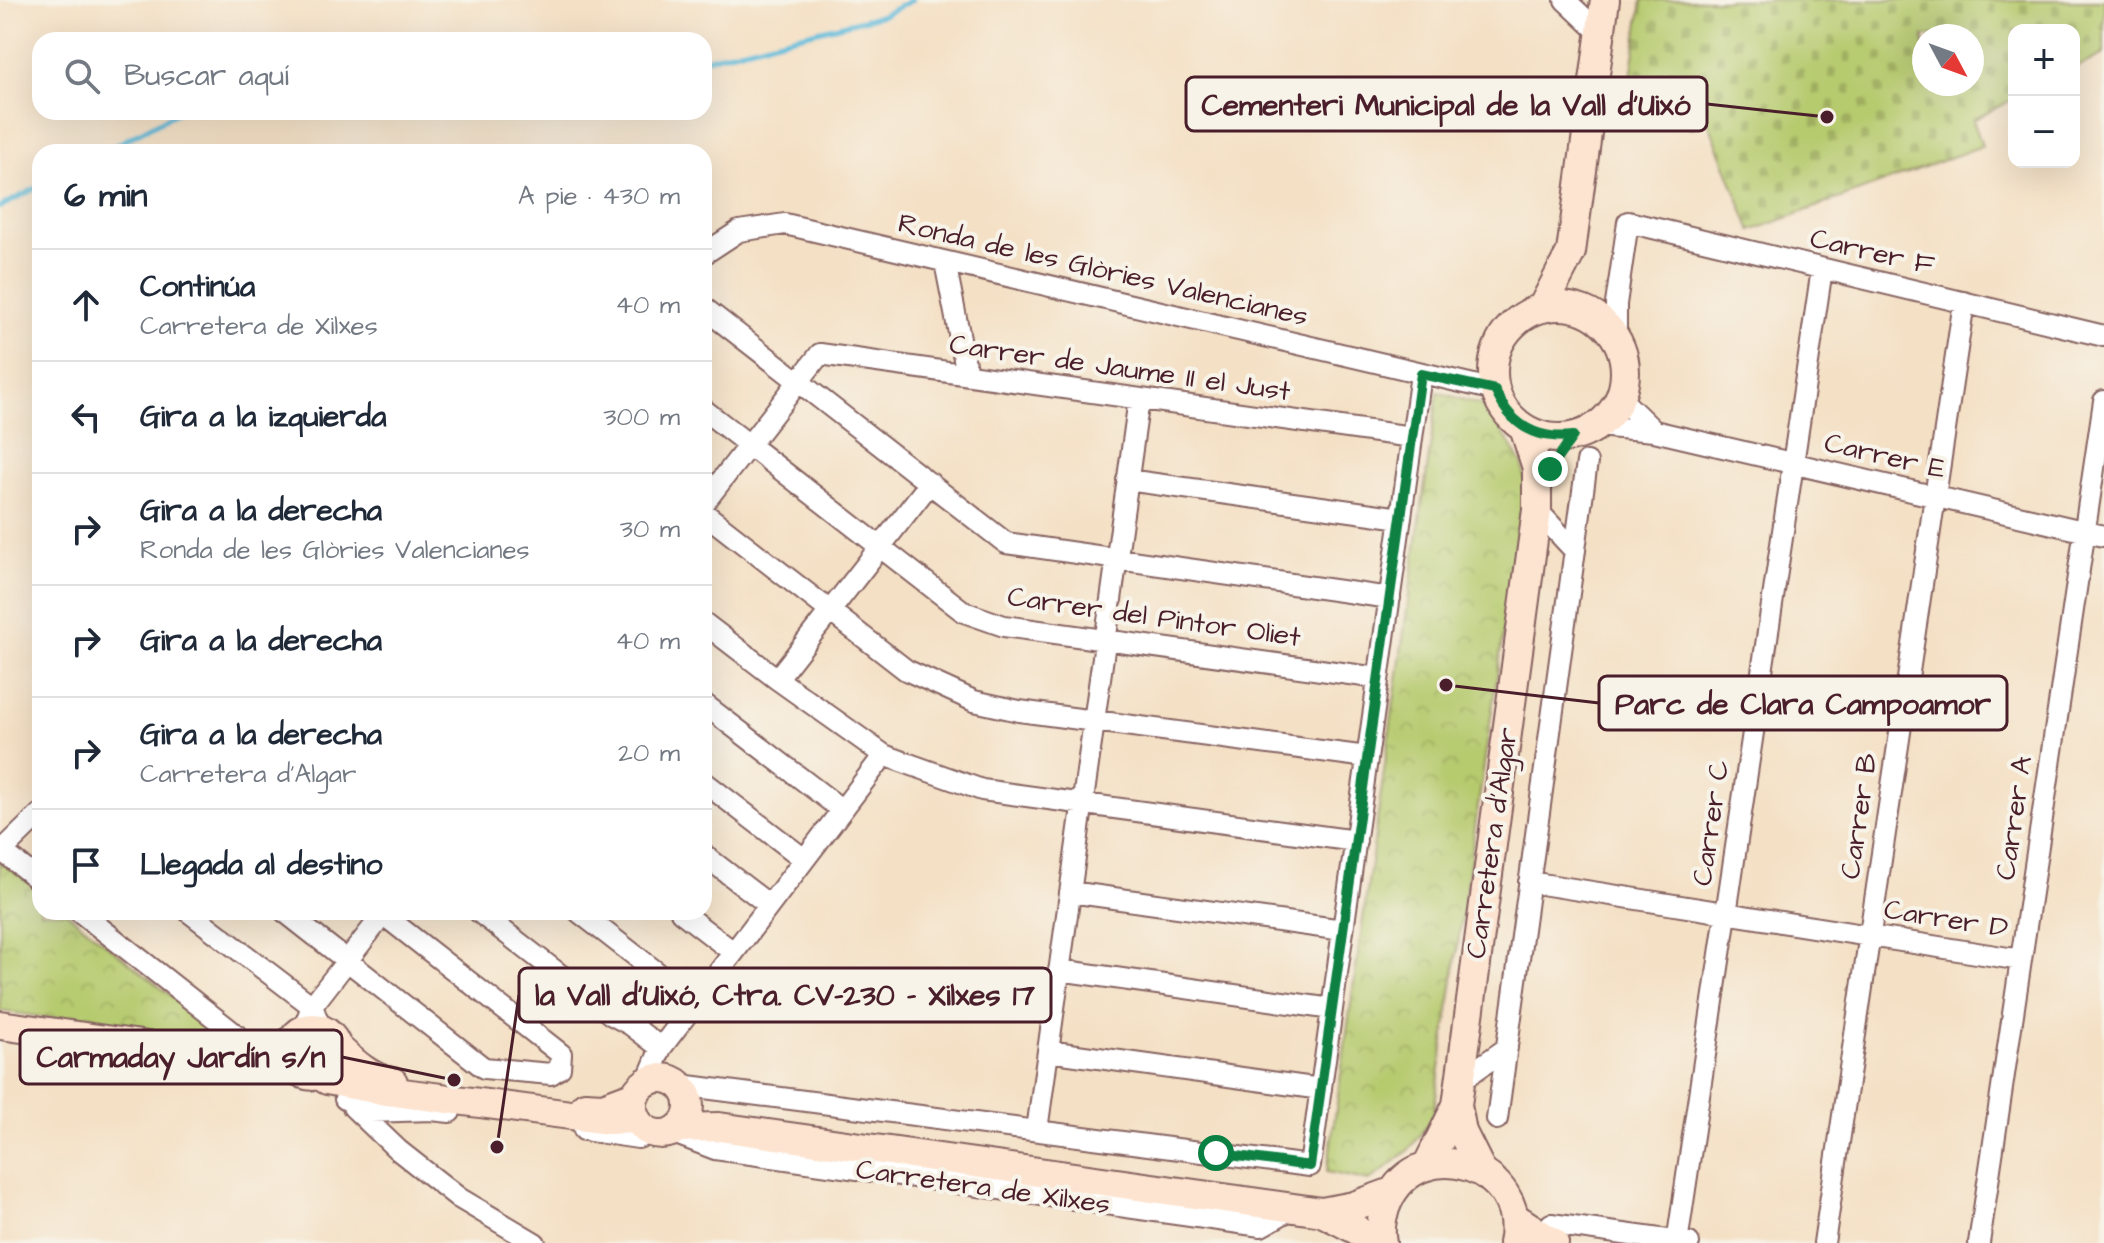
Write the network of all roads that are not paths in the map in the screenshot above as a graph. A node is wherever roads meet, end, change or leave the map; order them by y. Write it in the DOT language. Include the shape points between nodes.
graph roads {
  1 [pos="1565,0"];
  2 [pos="1605,0"];
  3 [pos="1600,33"];
  4 [pos="712,249"];
  5 [pos="1571,252"];
  6 [pos="945,262"];
  7 [pos="1822,269"];
  8 [pos="1964,302"];
  9 [pos="1542,308"];
  10 [pos="1590,313"];
  11 [pos="712,314"];
  12 [pos="2104,336"];
  13 [pos="1616,339"];
  14 [pos="967,374"];
  15 [pos="1421,374"];
  16 [pos="798,382"];
  17 [pos="1495,390"];
  18 [pos="1620,398"];
  19 [pos="1139,399"];
  20 [pos="2104,401"];
  21 [pos="712,416"];
  22 [pos="1524,428"];
  23 [pos="1585,431"];
  24 [pos="1654,431"];
  25 [pos="1412,437"];
  26 [pos="749,445"];
  27 [pos="1587,462"];
  28 [pos="1793,464"];
  29 [pos="1127,480"];
  30 [pos="930,483"];
  31 [pos="712,493"];
  32 [pos="1935,497"];
  33 [pos="1537,506"];
  34 [pos="1401,518"];
  35 [pos="712,519"];
  36 [pos="2094,534"];
  37 [pos="880,547"];
  38 [pos="1575,551"];
  39 [pos="1116,559"];
  40 [pos="1390,598"];
  41 [pos="830,611"];
  42 [pos="712,629"];
  43 [pos="1105,640"];
  44 [pos="1378,678"];
  45 [pos="777,679"];
  46 [pos="712,710"];
  47 [pos="1094,721"];
  48 [pos="884,755"];
  49 [pos="1367,757"];
  50 [pos="712,788"];
  51 [pos="1082,803"];
  52 [pos="842,810"];
  53 [pos="32,822"];
  54 [pos="1356,841"];
  55 [pos="804,859"];
  56 [pos="712,861"];
  57 [pos="32,875"];
  58 [pos="1529,882"];
  59 [pos="1070,892"];
  60 [pos="769,905"];
  61 [pos="1726,913"];
  62 [pos="89,920"];
  63 [pos="197,920"];
  64 [pos="295,920"];
  65 [pos="378,920"];
  66 [pos="392,920"];
  67 [pos="489,920"];
  68 [pos="589,920"];
  69 [pos="691,920"];
  70 [pos="1343,930"];
  71 [pos="1870,936"];
  72 [pos="733,952"];
  73 [pos="2021,960"];
  74 [pos="348,961"];
  75 [pos="1059,970"];
  76 [pos="695,1002"];
  77 [pos="1332,1009"];
  78 [pos="0,1025"];
  79 [pos="313,1031"];
  80 [pos="661,1048"];
  81 [pos="1507,1048"];
  82 [pos="1048,1051"];
  83 [pos="245,1055"];
  84 [pos="322,1081"];
  85 [pos="1321,1089"];
  86 [pos="1458,1093"];
  87 [pos="662,1106"];
  88 [pos="404,1110"];
  89 [pos="1497,1119"];
  90 [pos="1037,1130"];
  91 [pos="398,1150"];
  92 [pos="1427,1166"];
  93 [pos="1482,1172"];
  94 [pos="1392,1192"];
  95 [pos="1293,1208"];
  96 [pos="1322,1212"];
  97 [pos="1514,1230"];
  98 [pos="1552,1233"];
  99 [pos="1681,1242"];
  100 [pos="535,1243"];
  101 [pos="1372,1243"];
  102 [pos="1382,1243"];
  103 [pos="1824,1243"];
  104 [pos="1979,1243"];
  1 -- 3 [label="street"];
  2 -- 3 [label="main road"];
  3 -- 5 [label="main road"];
  4 -- 6 [label="street, Ronda de les Glòries Valencianes" via="739,231 785,224"];
  5 -- 9 [label="main road"];
  5 -- 10 [label="main road"];
  6 -- 14 [label="street"];
  6 -- 15 [label="street, Ronda de les Glòries Valencianes"];
  7 -- 8 [label="street, Carrer F"];
  7 -- 13 [label="street, Carrer F" via="1628,222"];
  7 -- 28 [label="street, Carrer C"];
  8 -- 12 [label="street, Carrer F"];
  8 -- 32 [label="street, Carrer B"];
  9 -- 10 [label="main road" via="1574,307"];
  9 -- 17 [label="main road" via="1507,331 1497,349"];
  10 -- 13 [label="main road"];
  11 -- 16 [label="street"];
  13 -- 18 [label="main road" via="1624,358"];
  14 -- 16 [label="street, Carrer de Jaume II el Just" via="820,354"];
  14 -- 19 [label="street, Carrer de Jaume II el Just"];
  15 -- 17 [label="street, Ronda de les Glòries Valencianes"];
  15 -- 25 [label="street"];
  16 -- 26 [label="street"];
  16 -- 30 [label="street"];
  17 -- 22 [label="main road"];
  18 -- 23 [label="main road" via="1610,414"];
  18 -- 24 [label="street"];
  19 -- 25 [label="street, Carrer de Jaume II el Just"];
  19 -- 29 [label="street"];
  20 -- 36 [label="street, Carrer A"];
  21 -- 26 [label="street, Carrer del Pintor Oliet"];
  22 -- 23 [label="main road" via="1557,438"];
  22 -- 33 [label="main road, Carretera d'Algar" via="1537,468"];
  23 -- 24 [label="street, Carrer E"];
  23 -- 33 [label="main road, Carretera d'Algar" via="1550,469"];
  24 -- 28 [label="street, Carrer E"];
  25 -- 34 [label="street"];
  26 -- 31 [label="street"];
  26 -- 37 [label="street, Carrer del Pintor Oliet"];
  27 -- 38 [label="street, Carretera d'Algar"];
  28 -- 32 [label="street, Carrer E"];
  28 -- 61 [label="street, Carrer C"];
  29 -- 34 [label="street"];
  29 -- 39 [label="street"];
  30 -- 37 [label="street"];
  30 -- 39 [label="street" via="1006,543"];
  32 -- 36 [label="street, Carrer E"];
  32 -- 71 [label="street, Carrer B"];
  33 -- 38 [label="street"];
  33 -- 86 [label="main road, Carretera d'Algar"];
  34 -- 40 [label="street"];
  35 -- 41 [label="street"];
  36 -- 73 [label="street, Carrer A"];
  37 -- 41 [label="street"];
  37 -- 43 [label="street, Carrer del Pintor Oliet" via="964,612 1004,626"];
  38 -- 58 [label="street, Carretera d'Algar"];
  39 -- 40 [label="street"];
  39 -- 43 [label="street"];
  40 -- 44 [label="street"];
  41 -- 45 [label="street"];
  41 -- 47 [label="street" via="906,670 974,701"];
  42 -- 45 [label="street"];
  43 -- 44 [label="street, Carrer del Pintor Oliet"];
  43 -- 47 [label="street"];
  44 -- 49 [label="street"];
  45 -- 48 [label="street"];
  46 -- 52 [label="street"];
  47 -- 49 [label="street"];
  47 -- 51 [label="street"];
  48 -- 51 [label="street" via="982,790"];
  48 -- 52 [label="street"];
  49 -- 54 [label="street"];
  50 -- 55 [label="street"];
  51 -- 54 [label="street"];
  51 -- 59 [label="street"];
  52 -- 55 [label="street"];
  53 -- 57 [label="street" via="2,851"];
  54 -- 70 [label="street"];
  55 -- 60 [label="street"];
  56 -- 60 [label="street"];
  58 -- 61 [label="street, Carrer D"];
  58 -- 81 [label="street, Carretera d'Algar"];
  59 -- 70 [label="street"];
  59 -- 75 [label="street"];
  60 -- 72 [label="street"];
  61 -- 71 [label="street, Carrer D"];
  61 -- 99 [label="street, Carrer C"];
  62 -- 83 [label="street"];
  63 -- 79 [label="street"];
  64 -- 74 [label="street"];
  65 -- 74 [label="street"];
  66 -- 74 [label="street" via="561,1054 560,1068 551,1074 484,1068"];
  67 -- 80 [label="street"];
  68 -- 76 [label="street"];
  69 -- 72 [label="street"];
  70 -- 77 [label="street"];
  71 -- 73 [label="street, Carrer D"];
  71 -- 103 [label="street, Carrer B"];
  72 -- 76 [label="street"];
  73 -- 104 [label="street, Carrer A"];
  74 -- 79 [label="street"];
  75 -- 77 [label="street"];
  75 -- 82 [label="street"];
  76 -- 80 [label="street"];
  77 -- 85 [label="street"];
  78 -- 83 [label="main road, Carretera de Xilxes"];
  79 -- 83 [label="main road"];
  79 -- 84 [label="main road" via="335,1061"];
  79 -- 84 [label="main road" via="290,1059"];
  79 -- 87 [label="main road, Carretera de Xilxes" via="382,1081 569,1105"];
  80 -- 87 [label="street"];
  81 -- 86 [label="street, Carretera d'Algar"];
  81 -- 89 [label="street, Carretera d'Algar"];
  82 -- 85 [label="street"];
  82 -- 90 [label="street"];
  83 -- 84 [label="main road, Carretera de Xilxes"];
  84 -- 87 [label="main road, Carretera de Xilxes" via="609,1120"];
  84 -- 88 [label="street, Carretera de Xilxes" via="370,1112"];
  84 -- 91 [label="street"];
  85 -- 90 [label="street, Carretera de Xilxes" via="1310,1166"];
  86 -- 92 [label="main road, Carretera d'Algar"];
  86 -- 93 [label="main road, Carretera d'Algar" via="1462,1132"];
  87 -- 88 [label="street, Carretera de Xilxes" via="638,1138"];
  87 -- 90 [label="street, Carretera de Xilxes"];
  87 -- 95 [label="main road, Carretera de Xilxes" via="719,1127"];
  87 -- 95 [label="street, Carretera de Xilxes" via="715,1149 1261,1226"];
  88 -- 91 [label="street"];
  91 -- 100 [label="street" via="459,1198"];
  92 -- 93 [label="main road" via="1465,1164"];
  92 -- 94 [label="main road, Carretera de Xilxes"];
  93 -- 97 [label="main road, Carretera d'Algar" via="1503,1191"];
  94 -- 96 [label="main road, Carretera de Xilxes"];
  94 -- 102 [label="main road" via="1383,1212"];
  95 -- 96 [label="main road, Carretera de Xilxes"];
  96 -- 101 [label="main road, Carretera de Xilxes"];
  97 -- 98 [label="main road"];
  98 -- 99 [label="street"];
}
